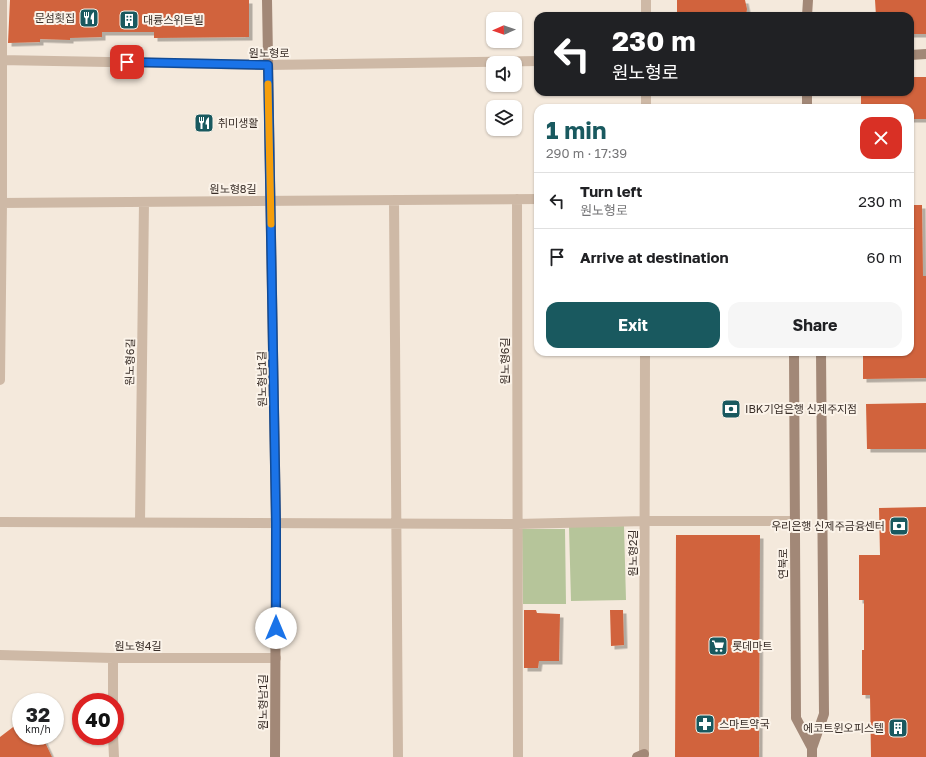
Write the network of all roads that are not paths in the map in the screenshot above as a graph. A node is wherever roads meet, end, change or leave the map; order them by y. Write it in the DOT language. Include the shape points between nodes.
graph roads {
  1 [pos="2,0"];
  2 [pos="267,0"];
  3 [pos="646,0"];
  4 [pos="807,0"];
  5 [pos="646,12"];
  6 [pos="807,12"];
  7 [pos="926,54"];
  8 [pos="914,55"];
  9 [pos="1,60"];
  10 [pos="534,61"];
  11 [pos="268,65"];
  12 [pos="534,198"];
  13 [pos="517,199"];
  14 [pos="394,200"];
  15 [pos="270,201"];
  16 [pos="144,202"];
  17 [pos="1,203"];
  18 [pos="645,356"];
  19 [pos="794,356"];
  20 [pos="821,356"];
  21 [pos="0,380"];
  22 [pos="645,521"];
  23 [pos="795,521"];
  24 [pos="0,522"];
  25 [pos="140,522"];
  26 [pos="276,523"];
  27 [pos="396,523"];
  28 [pos="517,524"];
  29 [pos="0,655"];
  30 [pos="113,658"];
  31 [pos="276,658"];
  32 [pos="113,693"];
  33 [pos="114,745"];
  34 [pos="812,752"];
  35 [pos="642,756"];
  36 [pos="114,757"];
  37 [pos="275,757"];
  38 [pos="398,757"];
  39 [pos="518,757"];
  1 -- 9 [label="street"];
  2 -- 11 [label="main road, 원노형남1길"];
  3 -- 5 [label="street"];
  4 -- 6 [label="main road"];
  7 -- 8 [label="main road"];
  9 -- 11 [label="street, 원노형로"];
  9 -- 17 [label="street"];
  10 -- 11 [label="street, 원노형로"];
  11 -- 15 [label="main road, 원노형남1길"];
  12 -- 13 [label="street, 원노형8길"];
  13 -- 14 [label="street, 원노형8길"];
  13 -- 28 [label="street, 원노형6길"];
  14 -- 15 [label="street, 원노형8길"];
  14 -- 27 [label="street"];
  15 -- 16 [label="street, 원노형8길"];
  15 -- 26 [label="main road, 원노형남1길"];
  16 -- 17 [label="street, 원노형8길"];
  16 -- 25 [label="street, 원노형6길"];
  17 -- 21 [label="street"];
  18 -- 22 [label="street, 원노형2길"];
  19 -- 23 [label="main road, 연북로"];
  20 -- 34 [label="main road, 연북로" via="824,714"];
  22 -- 23 [label="street"];
  22 -- 28 [label="street"];
  22 -- 35 [label="street, 원노형2길"];
  23 -- 34 [label="main road, 연북로" via="796,718"];
  24 -- 25 [label="street"];
  25 -- 26 [label="street"];
  26 -- 27 [label="street"];
  26 -- 31 [label="main road, 원노형남1길"];
  27 -- 28 [label="street"];
  27 -- 38 [label="street"];
  28 -- 39 [label="street"];
  29 -- 30 [label="street, 원노형4길"];
  30 -- 31 [label="street, 원노형4길"];
  30 -- 32 [label="street"];
  31 -- 37 [label="main road, 원노형남1길"];
  33 -- 36 [label="street"];
}
